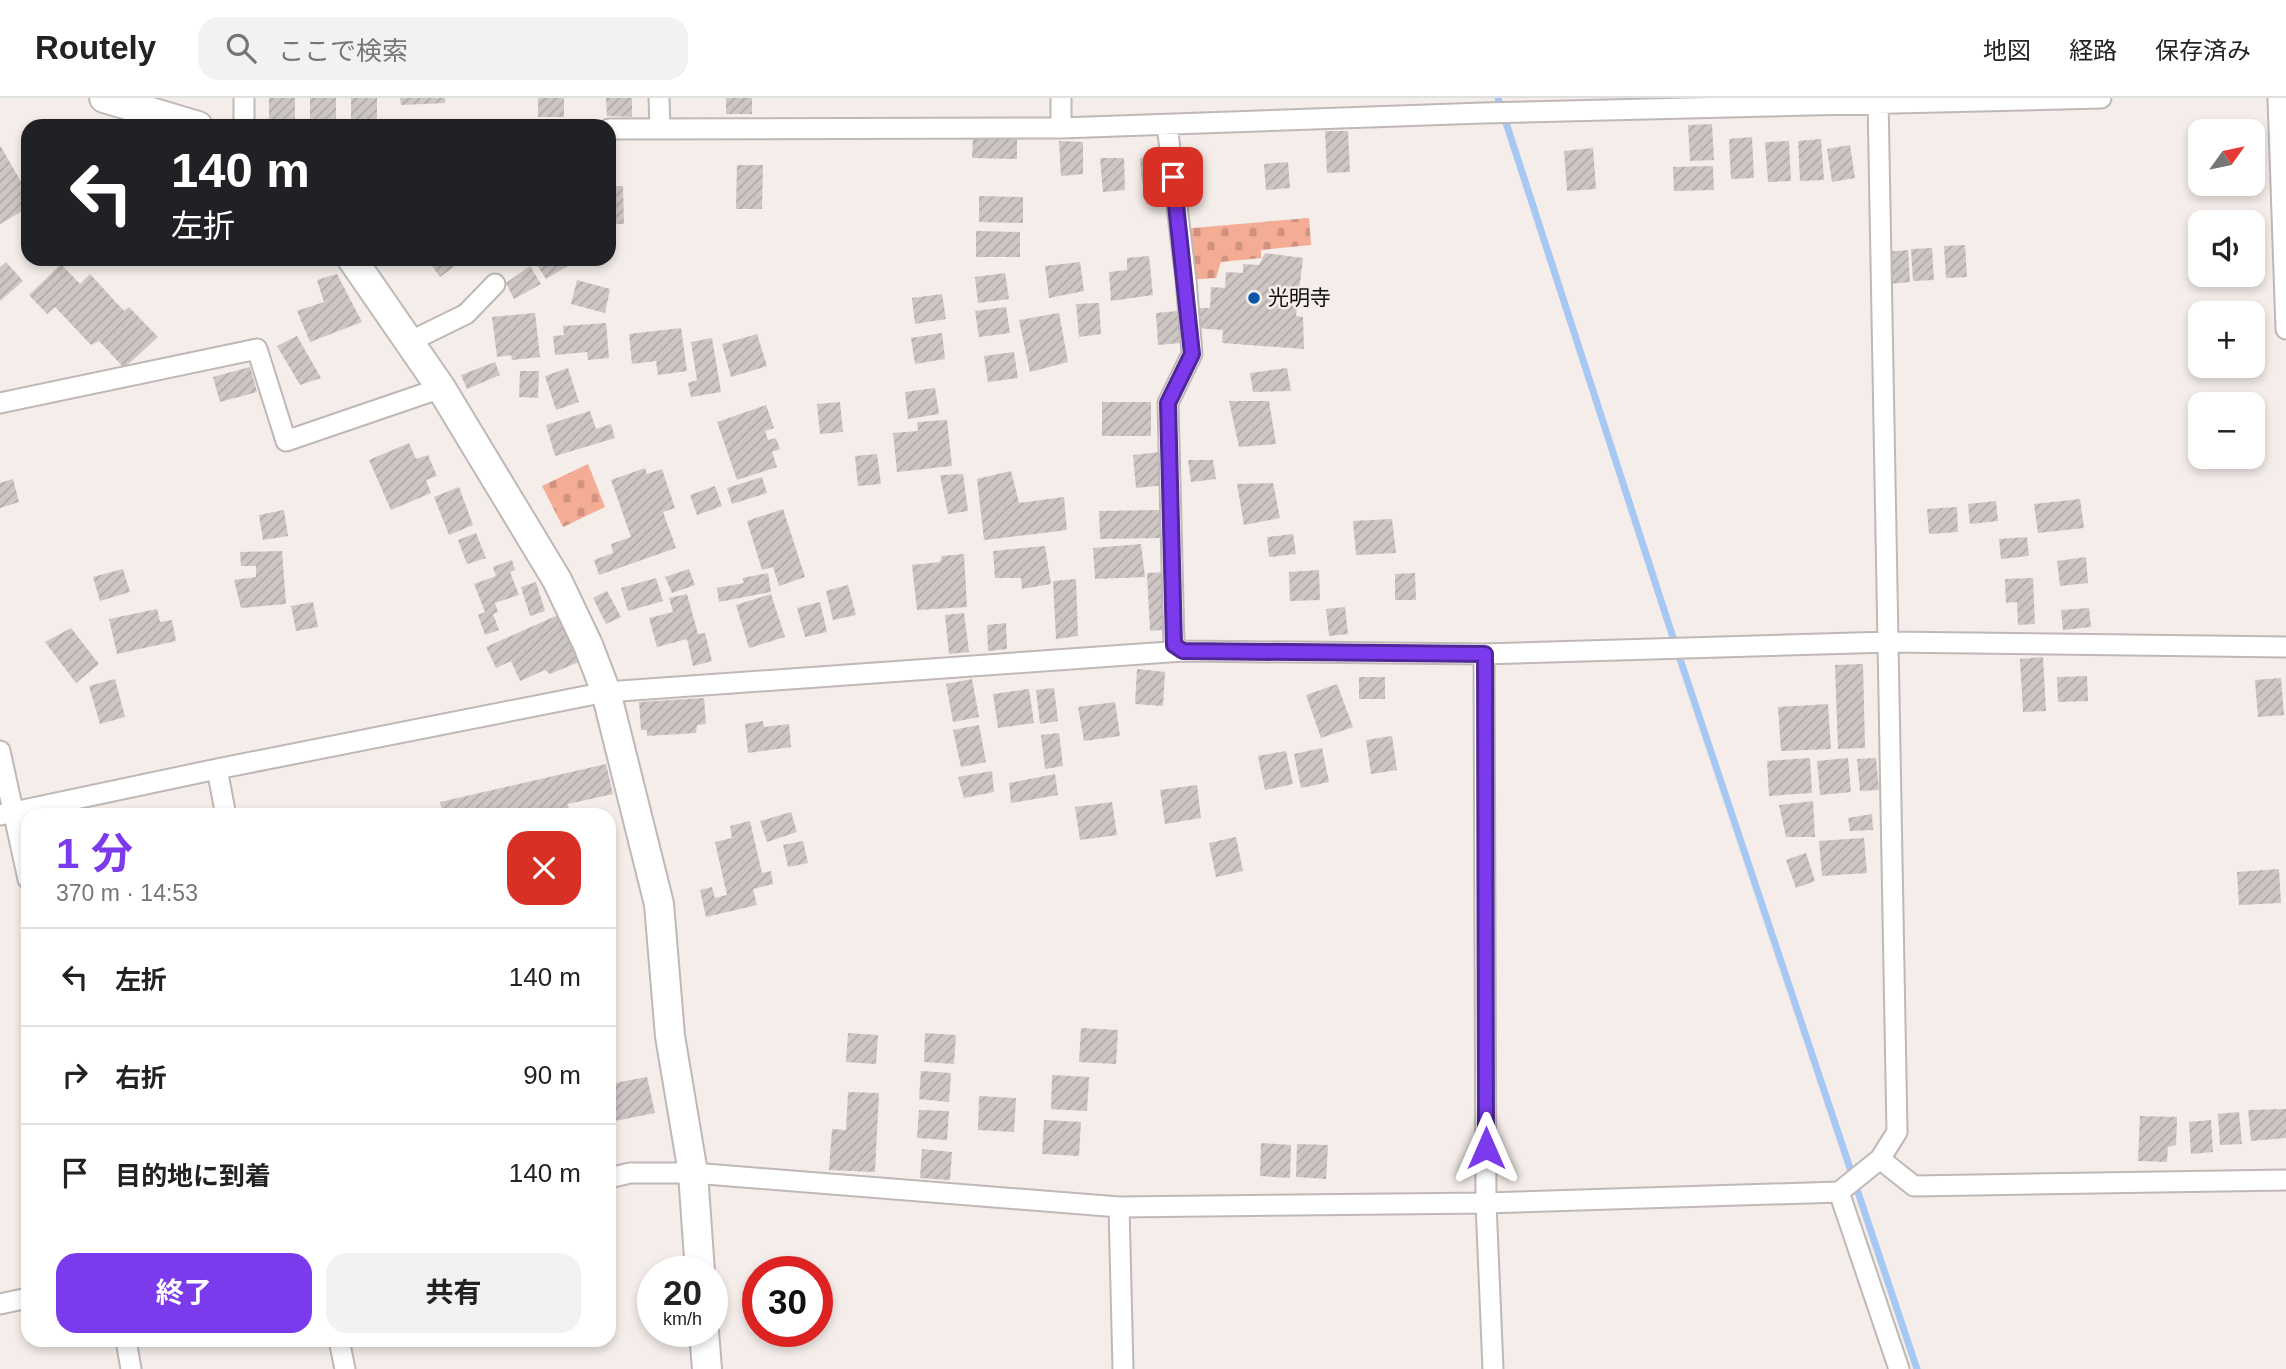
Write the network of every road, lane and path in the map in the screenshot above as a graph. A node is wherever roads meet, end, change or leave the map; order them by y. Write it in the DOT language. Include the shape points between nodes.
graph roads {
  1 [pos="104,98"];
  2 [pos="244,98"];
  3 [pos="659,98"];
  4 [pos="1061,98"];
  5 [pos="2101,98"];
  6 [pos="2278,98"];
  7 [pos="1878,101"];
  8 [pos="174,119"];
  9 [pos="244,119"];
  10 [pos="1167,125"];
  11 [pos="660,127"];
  12 [pos="1061,128"];
  13 [pos="616,129"];
  14 [pos="357,266"];
  15 [pos="495,284"];
  16 [pos="2286,329"];
  17 [pos="409,342"];
  18 [pos="441,388"];
  19 [pos="0,403"];
  20 [pos="1889,642"];
  21 [pos="2286,647"];
  22 [pos="1183,651"];
  23 [pos="1485,654"];
  24 [pos="606,692"];
  25 [pos="0,751"];
  26 [pos="217,769"];
  27 [pos="35,808"];
  28 [pos="224,808"];
  29 [pos="7,814"];
  30 [pos="21,857"];
  31 [pos="1880,1159"];
  32 [pos="693,1173"];
  33 [pos="616,1176"];
  34 [pos="2286,1180"];
  35 [pos="1839,1192"];
  36 [pos="1486,1203"];
  37 [pos="1119,1207"];
  38 [pos="699,1256"];
  39 [pos="21,1300"];
  40 [pos="0,1304"];
  41 [pos="127,1347"];
  42 [pos="340,1347"];
  43 [pos="705,1347"];
  44 [pos="131,1369"];
  45 [pos="345,1369"];
  46 [pos="707,1369"];
  47 [pos="1123,1369"];
  48 [pos="1493,1369"];
  49 [pos="1899,1369"];
  1 -- 8 [label="street"];
  2 -- 9 [label="street"];
  3 -- 11 [label="street"];
  4 -- 12 [label="street"];
  5 -- 7 [label="street"];
  6 -- 16 [label="street"];
  7 -- 10 [label="street"];
  7 -- 20 [label="street"];
  10 -- 12 [label="street"];
  10 -- 22 [label="street" via="1192,354 1168,403 1174,645"];
  11 -- 12 [label="street"];
  11 -- 13 [label="street"];
  14 -- 17 [label="street"];
  15 -- 17 [label="street" via="466,314"];
  17 -- 18 [label="street"];
  18 -- 19 [label="street" via="286,441 257,349"];
  18 -- 24 [label="street" via="557,580"];
  20 -- 21 [label="street"];
  20 -- 23 [label="street"];
  20 -- 31 [label="street" via="1897,1132"];
  22 -- 23 [label="street"];
  22 -- 24 [label="street"];
  23 -- 36 [label="street"];
  24 -- 26 [label="street"];
  24 -- 32 [label="street" via="659,904 670,1036"];
  25 -- 29 [label="street"];
  26 -- 27 [label="street"];
  26 -- 28 [label="street"];
  29 -- 30 [label="street"];
  31 -- 34 [label="street" via="1914,1186"];
  31 -- 35 [label="street"];
  32 -- 33 [label="street"];
  32 -- 37 [label="street"];
  32 -- 38 [label="street"];
  35 -- 36 [label="street"];
  35 -- 49 [label="street"];
  36 -- 37 [label="street"];
  36 -- 48 [label="street"];
  37 -- 47 [label="street"];
  39 -- 40 [label="street"];
  41 -- 44 [label="street"];
  42 -- 45 [label="street"];
  43 -- 46 [label="street"];
}
